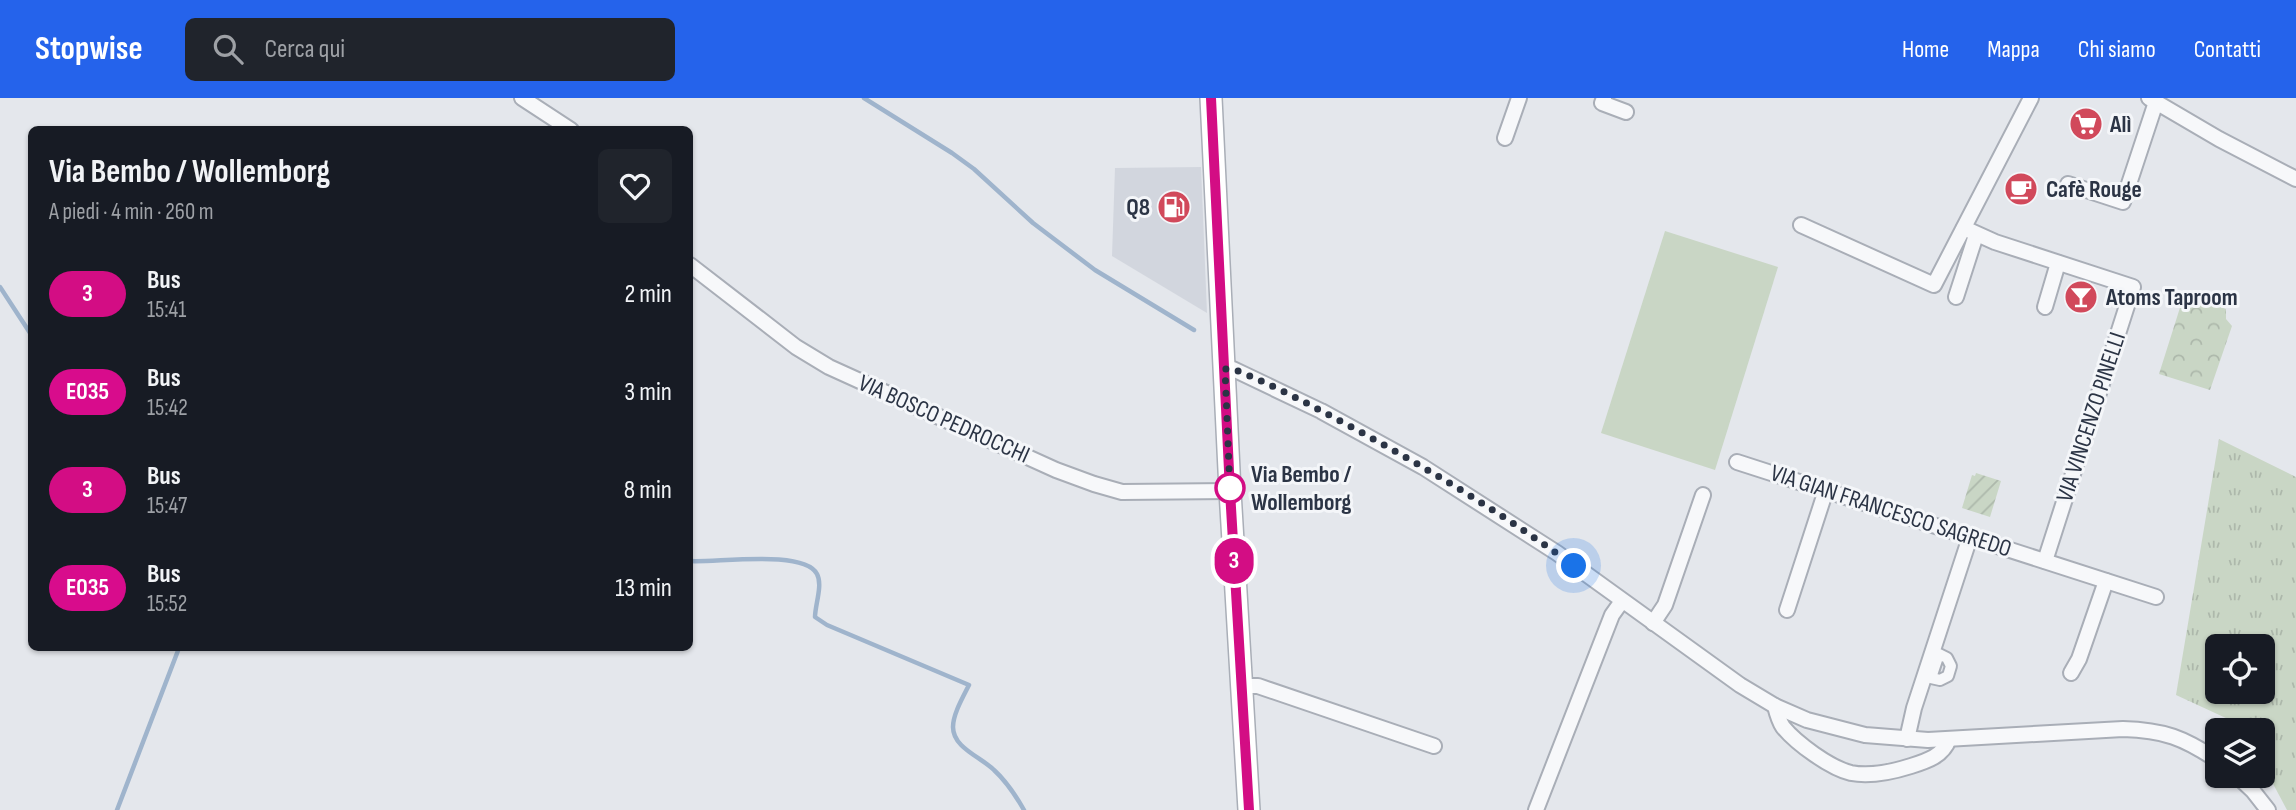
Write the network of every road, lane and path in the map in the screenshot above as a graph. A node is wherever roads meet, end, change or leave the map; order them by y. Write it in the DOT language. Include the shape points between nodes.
graph roads {
  1 [pos="522,98"];
  2 [pos="1211,98"];
  3 [pos="1519,98"];
  4 [pos="1604,98"];
  5 [pos="2031,98"];
  6 [pos="2153,100"];
  7 [pos="1626,112"];
  8 [pos="565,126"];
  9 [pos="1505,138"];
  10 [pos="2296,179"];
  11 [pos="2068,184"];
  12 [pos="1801,225"];
  13 [pos="1970,231"];
  14 [pos="2059,263"];
  15 [pos="693,267"];
  16 [pos="1956,296"];
  17 [pos="2045,307"];
  18 [pos="1225,369"];
  19 [pos="1737,462"];
  20 [pos="1826,490"];
  21 [pos="1230,491"];
  22 [pos="1703,495"];
  23 [pos="1969,537"];
  24 [pos="2045,561"];
  25 [pos="2106,581"];
  26 [pos="2157,597"];
  27 [pos="1622,601"];
  28 [pos="1787,610"];
  29 [pos="1653,623"];
  30 [pos="2071,673"];
  31 [pos="1242,687"];
  32 [pos="1775,706"];
  33 [pos="1907,739"];
  34 [pos="1949,739"];
  35 [pos="1434,746"];
  36 [pos="2205,753"];
  37 [pos="2250,788"];
  38 [pos="1249,810"];
  39 [pos="1536,810"];
  40 [pos="2267,810"];
  1 -- 8 [label="street"];
  2 -- 18 [label="main road"];
  3 -- 9 [label="street"];
  4 -- 7 [label="street" via="1602,103"];
  5 -- 13 [label="street"];
  6 -- 10 [label="street"];
  6 -- 11 [label="street" via="2123,202"];
  12 -- 13 [label="street" via="1934,285"];
  13 -- 14 [label="street, VIA VINCENZO PINELLI"];
  13 -- 16 [label="street"];
  14 -- 17 [label="street"];
  14 -- 24 [label="street, VIA VINCENZO PINELLI" via="2133,288"];
  15 -- 21 [label="street, VIA BOSCO PEDROCCHI" via="829,367 1056,470 1122,492"];
  18 -- 21 [label="main road"];
  18 -- 27 [label="street" via="1278,389 1423,467"];
  19 -- 20 [label="street, VIA GIAN FRANCESCO SAGREDO"];
  20 -- 23 [label="street, VIA GIAN FRANCESCO SAGREDO"];
  20 -- 28 [label="street"];
  21 -- 31 [label="main road"];
  22 -- 29 [label="street" via="1665,605"];
  23 -- 24 [label="street, VIA GIAN FRANCESCO SAGREDO"];
  23 -- 33 [label="street"];
  24 -- 25 [label="street"];
  25 -- 26 [label="street"];
  25 -- 30 [label="street"];
  27 -- 29 [label="street"];
  27 -- 39 [label="street" via="1612,615"];
  29 -- 32 [label="street"];
  31 -- 35 [label="street" via="1258,686"];
  31 -- 38 [label="main road"];
  32 -- 33 [label="street" via="1836,729"];
  32 -- 34 [label="street" via="1782,725 1799,742 1850,772 1876,774 1926,761 1945,749"];
  33 -- 34 [label="street"];
  34 -- 36 [label="street" via="2150,730 2176,737"];
  37 -- 40 [label="street"];
}
